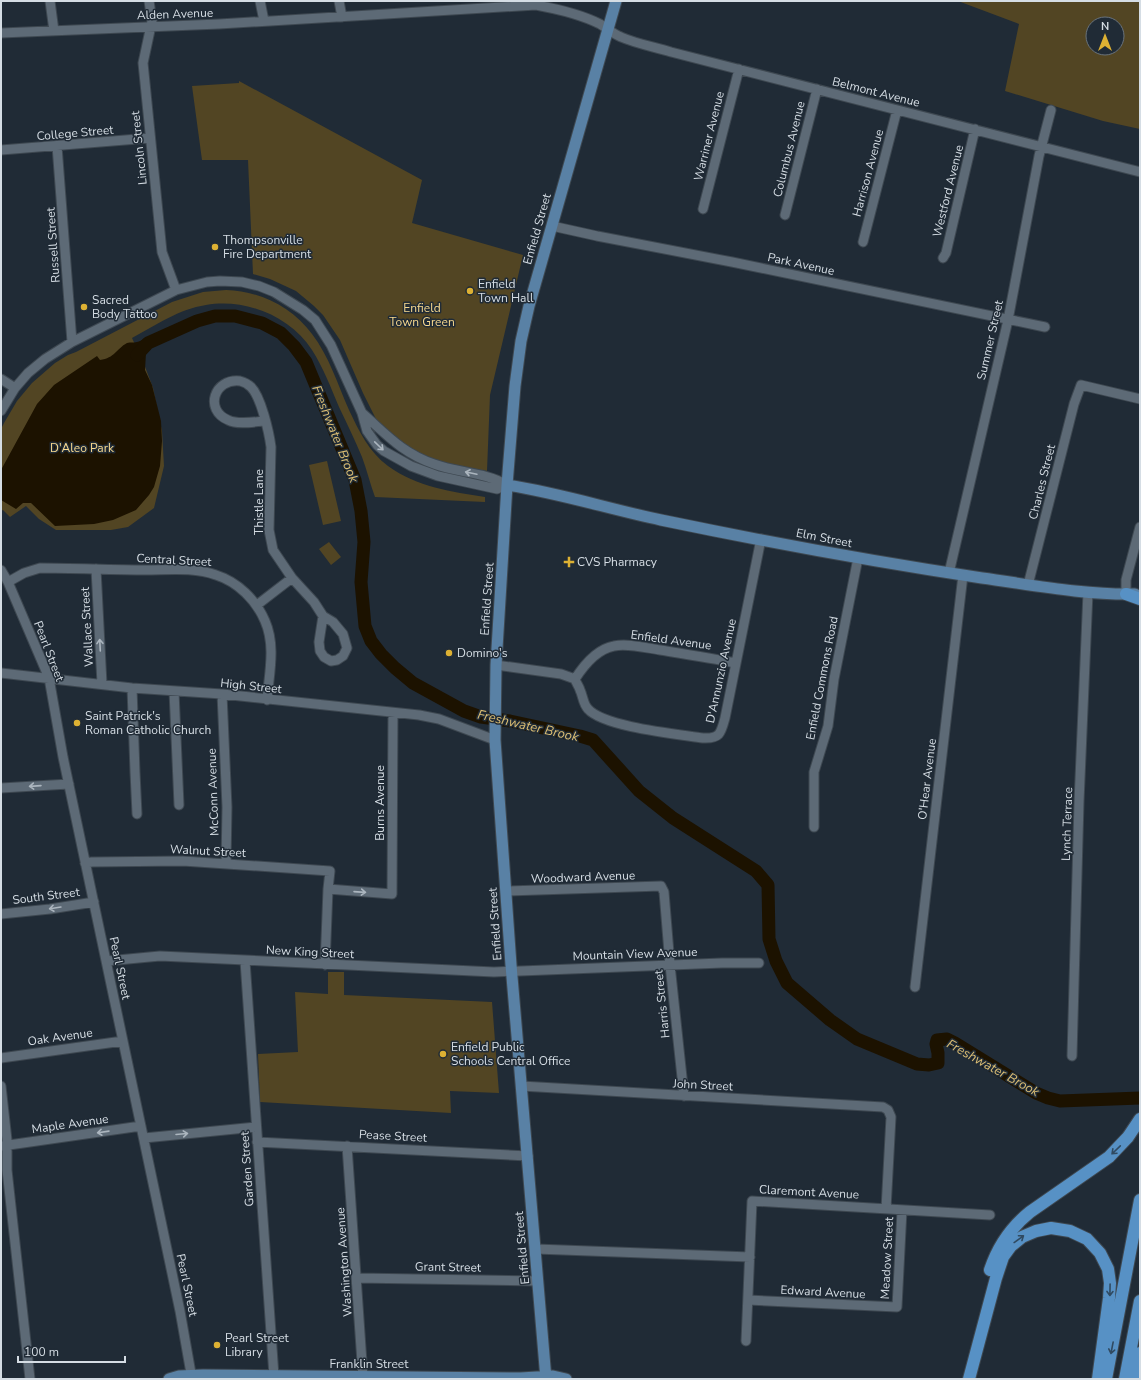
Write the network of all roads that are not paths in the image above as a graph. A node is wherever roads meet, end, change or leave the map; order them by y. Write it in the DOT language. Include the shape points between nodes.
graph roads {
  1 [pos="50,1"];
  2 [pos="149,1"];
  3 [pos="260,1"];
  4 [pos="339,1"];
  5 [pos="616,1"];
  6 [pos="342,17"];
  7 [pos="264,21"];
  8 [pos="150,27"];
  9 [pos="608,30"];
  10 [pos="54,31"];
  11 [pos="1,33"];
  12 [pos="739,69"];
  13 [pos="817,89"];
  14 [pos="897,110"];
  15 [pos="1051,110"];
  16 [pos="975,129"];
  17 [pos="150,138"];
  18 [pos="57,146"];
  19 [pos="1042,147"];
  20 [pos="1,150"];
  21 [pos="1140,172"];
  22 [pos="703,209"];
  23 [pos="785,215"];
  24 [pos="552,226"];
  25 [pos="863,242"];
  26 [pos="943,258"];
  27 [pos="176,290"];
  28 [pos="1008,320"];
  29 [pos="1045,327"];
  30 [pos="72,342"];
  31 [pos="1,379"];
  32 [pos="15,388"];
  33 [pos="1140,400"];
  34 [pos="1,410"];
  35 [pos="362,413"];
  36 [pos="264,421"];
  37 [pos="507,485"];
  38 [pos="1140,527"];
  39 [pos="761,539"];
  40 [pos="858,558"];
  41 [pos="1,570"];
  42 [pos="96,570"];
  43 [pos="949,573"];
  44 [pos="963,575"];
  45 [pos="292,578"];
  46 [pos="8,582"];
  47 [pos="1028,585"];
  48 [pos="1088,592"];
  49 [pos="1126,594"];
  50 [pos="1140,594"];
  51 [pos="1140,599"];
  52 [pos="257,605"];
  53 [pos="324,616"];
  54 [pos="736,663"];
  55 [pos="496,666"];
  56 [pos="1,673"];
  57 [pos="49,678"];
  58 [pos="574,679"];
  59 [pos="102,684"];
  60 [pos="132,688"];
  61 [pos="174,691"];
  62 [pos="222,694"];
  63 [pos="267,700"];
  64 [pos="393,713"];
  65 [pos="495,740"];
  66 [pos="69,784"];
  67 [pos="1,788"];
  68 [pos="179,805"];
  69 [pos="137,814"];
  70 [pos="814,827"];
  71 [pos="85,863"];
  72 [pos="226,864"];
  73 [pos="661,886"];
  74 [pos="328,889"];
  75 [pos="506,891"];
  76 [pos="94,902"];
  77 [pos="1,914"];
  78 [pos="107,961"];
  79 [pos="245,961"];
  80 [pos="759,963"];
  81 [pos="325,965"];
  82 [pos="670,965"];
  83 [pos="512,971"];
  84 [pos="915,987"];
  85 [pos="123,1041"];
  86 [pos="1072,1056"];
  87 [pos="1,1058"];
  88 [pos="1,1086"];
  89 [pos="521,1086"];
  90 [pos="684,1096"];
  91 [pos="883,1107"];
  92 [pos="1140,1120"];
  93 [pos="141,1126"];
  94 [pos="256,1127"];
  95 [pos="144,1138"];
  96 [pos="257,1142"];
  97 [pos="4,1145"];
  98 [pos="347,1146"];
  99 [pos="528,1156"];
  100 [pos="1140,1200"];
  101 [pos="886,1208"];
  102 [pos="902,1210"];
  103 [pos="990,1215"];
  104 [pos="536,1249"];
  105 [pos="750,1257"];
  106 [pos="357,1278"];
  107 [pos="538,1281"];
  108 [pos="748,1300"];
  109 [pos="1140,1301"];
  110 [pos="896,1307"];
  111 [pos="746,1341"];
  112 [pos="1140,1353"];
  113 [pos="274,1376"];
  114 [pos="192,1377"];
  115 [pos="363,1377"];
  116 [pos="546,1377"];
  117 [pos="30,1379"];
  118 [pos="169,1379"];
  119 [pos="566,1379"];
  120 [pos="961,1379"];
  121 [pos="969,1379"];
  122 [pos="1098,1379"];
  123 [pos="1106,1379"];
  124 [pos="1125,1379"];
  125 [pos="1133,1379"];
  1 -- 10 [label="street"];
  2 -- 8 [label="street, Lincoln Street" via="152,21"];
  3 -- 7 [label="street"];
  4 -- 6 [label="street"];
  5 -- 9 [label="main road, Enfield Street"];
  6 -- 7 [label="street, Alden Avenue"];
  6 -- 9 [label="street, Alden Avenue" via="536,5 574,14"];
  7 -- 8 [label="street, Alden Avenue"];
  8 -- 10 [label="street, Alden Avenue"];
  8 -- 17 [label="street, Lincoln Street" via="143,62"];
  9 -- 12 [label="street, Belmont Avenue" via="623,38"];
  9 -- 24 [label="main road, Enfield Street"];
  10 -- 11 [label="street, Alden Avenue"];
  12 -- 13 [label="street, Belmont Avenue"];
  12 -- 22 [label="street, Warriner Avenue"];
  13 -- 14 [label="street, Belmont Avenue"];
  13 -- 23 [label="street, Columbus Avenue"];
  14 -- 16 [label="street, Belmont Avenue"];
  14 -- 25 [label="street, Harrison Avenue"];
  15 -- 19 [label="street, Summer Street"];
  16 -- 19 [label="street, Belmont Avenue"];
  16 -- 26 [label="street, Westford Avenue"];
  17 -- 18 [label="street, College Street"];
  17 -- 27 [label="street, Lincoln Street" via="162,252"];
  18 -- 20 [label="street, College Street"];
  18 -- 30 [label="street, Russell Street"];
  19 -- 21 [label="street, Belmont Avenue"];
  19 -- 28 [label="street, Summer Street"];
  24 -- 28 [label="street, Park Avenue"];
  24 -- 37 [label="main road, Enfield Street" via="521,341"];
  27 -- 30 [label="street"];
  27 -- 35 [label="street" via="207,282 233,281 260,286 289,300 320,327"];
  28 -- 29 [label="street, Park Avenue"];
  28 -- 43 [label="street, Summer Street"];
  30 -- 32 [label="street" via="45,358"];
  31 -- 32 [label="street"];
  32 -- 34 [label="street"];
  33 -- 47 [label="street, Charles Street" via="1081,386 1074,404"];
  37 -- 35 [label="street, one-way" via="499,480 434,464 415,456 400,447"];
  35 -- 37 [label="street, one-way" via="365,427 377,445 412,466 438,476 497,489"];
  36 -- 36 [label="street, Thistle Lane" via="226,420 215,407 214,398 218,389 230,381 247,383 261,407"];
  36 -- 45 [label="street, Thistle Lane" via="271,448 271,542 273,550"];
  37 -- 39 [label="main road, Elm Street" via="660,520"];
  37 -- 55 [label="main road, Enfield Street"];
  38 -- 49 [label="street" via="1126,580"];
  39 -- 40 [label="main road, Elm Street"];
  39 -- 54 [label="street, D'Annunzio Avenue"];
  40 -- 43 [label="main road, Elm Street"];
  40 -- 70 [label="street, Enfield Commons Road" via="834,679 828,726 814,772"];
  41 -- 46 [label="street, Pearl Street"];
  42 -- 46 [label="street, Central Street" via="40,568"];
  42 -- 52 [label="street, Central Street" via="184,570 215,574 239,587"];
  59 -- 42 [label="street, Wallace Street, one-way"];
  43 -- 44 [label="main road, Elm Street"];
  44 -- 47 [label="main road, Elm Street"];
  44 -- 84 [label="street, O'Hear Avenue"];
  45 -- 52 [label="street"];
  45 -- 53 [label="street, Thistle Lane"];
  46 -- 57 [label="street, Pearl Street"];
  47 -- 48 [label="main road, Elm Street"];
  48 -- 49 [label="main road, Elm Street"];
  48 -- 86 [label="street, Lynch Terrace"];
  49 -- 50 [label="main road, Elm Street"];
  49 -- 51 [label="highway"];
  52 -- 63 [label="street, Central Street" via="266,622 270,644"];
  53 -- 53 [label="street, Thistle Lane" via="346,639 346,651 337,660 331,661 320,651 319,642"];
  54 -- 58 [label="street, Enfield Avenue" via="626,645 614,646 600,651"];
  54 -- 58 [label="street, D'Annunzio Avenue" via="722,729 716,737 710,739 605,720 588,709"];
  55 -- 58 [label="street" via="561,674"];
  55 -- 65 [label="main road, Enfield Street"];
  56 -- 57 [label="street, High Street"];
  57 -- 59 [label="street, High Street"];
  57 -- 66 [label="street, Pearl Street"];
  59 -- 60 [label="street, High Street"];
  60 -- 61 [label="street, High Street"];
  60 -- 69 [label="street"];
  61 -- 62 [label="street, High Street"];
  61 -- 68 [label="street"];
  62 -- 63 [label="street, High Street"];
  62 -- 72 [label="street, McConn Avenue" via="227,807"];
  63 -- 64 [label="street, High Street"];
  64 -- 65 [label="street, High Street" via="439,719"];
  74 -- 64 [label="street, Burns Avenue, one-way" via="392,894"];
  65 -- 75 [label="main road, Enfield Street"];
  66 -- 67 [label="street, one-way"];
  66 -- 71 [label="street, Pearl Street"];
  71 -- 72 [label="street, Walnut Street" via="161,861"];
  71 -- 76 [label="street, Pearl Street"];
  72 -- 74 [label="street, Walnut Street" via="330,871"];
  73 -- 75 [label="street, Woodward Avenue"];
  73 -- 82 [label="street, Harris Street" via="664,892"];
  74 -- 81 [label="street"];
  75 -- 83 [label="main road, Enfield Street"];
  76 -- 77 [label="street, South Street, one-way"];
  76 -- 78 [label="street, Pearl Street"];
  78 -- 79 [label="street, New King Street" via="160,956"];
  78 -- 85 [label="street, Pearl Street"];
  79 -- 81 [label="street, New King Street"];
  79 -- 94 [label="street, Garden Street"];
  80 -- 82 [label="street, Mountain View Avenue"];
  81 -- 83 [label="street, New King Street"];
  82 -- 83 [label="street, Mountain View Avenue"];
  82 -- 90 [label="street, Harris Street"];
  83 -- 89 [label="main road, Enfield Street"];
  85 -- 87 [label="street, Oak Avenue"];
  85 -- 93 [label="street, Pearl Street"];
  88 -- 97 [label="street"];
  89 -- 90 [label="street, John Street"];
  89 -- 99 [label="main road, Enfield Street"];
  90 -- 91 [label="street, John Street"];
  91 -- 101 [label="street, Meadow Street" via="892,1117"];
  92 -- 120 [label="highway, one-way" via="1126,1141 1109,1157 1030,1212 1002,1241 990,1271"];
  93 -- 95 [label="street, Pearl Street"];
  93 -- 97 [label="street, Maple Avenue, one-way"];
  95 -- 94 [label="street, one-way"];
  94 -- 96 [label="street, Garden Street"];
  95 -- 114 [label="street, Pearl Street"];
  96 -- 98 [label="street, Pease Street"];
  96 -- 113 [label="street, Garden Street"];
  97 -- 117 [label="street"];
  98 -- 99 [label="street, Pease Street"];
  98 -- 106 [label="street, Washington Avenue"];
  99 -- 104 [label="main road, Enfield Street"];
  100 -- 123 [label="highway, one-way"];
  101 -- 102 [label="street, Claremont Avenue"];
  101 -- 105 [label="street, Claremont Avenue" via="752,1201"];
  102 -- 103 [label="street, Claremont Avenue"];
  102 -- 110 [label="street, Meadow Street"];
  104 -- 105 [label="street"];
  104 -- 107 [label="main road, Enfield Street"];
  105 -- 108 [label="street"];
  106 -- 107 [label="street, Grant Street"];
  106 -- 115 [label="street, Washington Avenue"];
  107 -- 116 [label="main road, Enfield Street"];
  108 -- 110 [label="street, Edward Avenue"];
  108 -- 111 [label="street"];
  109 -- 124 [label="highway"];
  112 -- 125 [label="highway"];
  113 -- 114 [label="main road, Franklin Street"];
  113 -- 115 [label="main road, Franklin Street"];
  114 -- 118 [label="main road, Franklin Street" via="179,1376"];
  115 -- 116 [label="main road, Franklin Street"];
  116 -- 119 [label="main road, Franklin Street" via="557,1376"];
  121 -- 122 [label="highway, one-way" via="1004,1257 1022,1237 1051,1228 1074,1232 1087,1239 1100,1253 1108,1269 1109,1298"];
}
